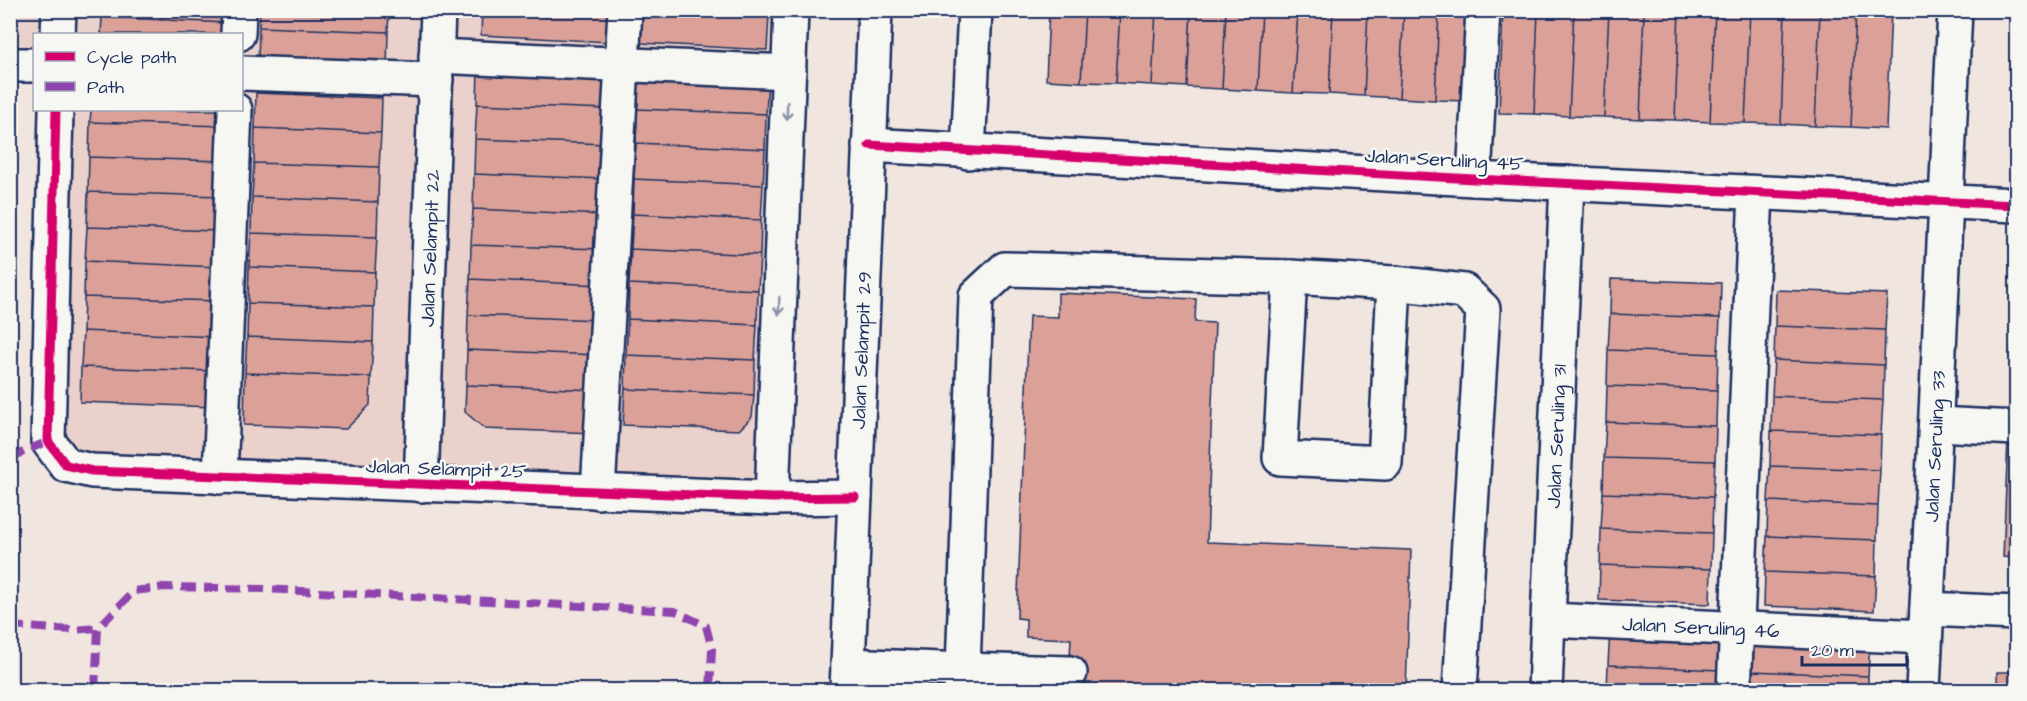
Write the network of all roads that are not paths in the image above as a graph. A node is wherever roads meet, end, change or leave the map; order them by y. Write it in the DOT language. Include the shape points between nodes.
graph roads {
  1 [pos="59,10"];
  2 [pos="238,10"];
  3 [pos="438,10"];
  4 [pos="624,10"];
  5 [pos="791,10"];
  6 [pos="875,10"];
  7 [pos="975,10"];
  8 [pos="1483,10"];
  9 [pos="1955,10"];
  10 [pos="58,33"];
  11 [pos="238,33"];
  12 [pos="622,64"];
  13 [pos="10,65"];
  14 [pos="33,65"];
  15 [pos="436,68"];
  16 [pos="789,72"];
  17 [pos="243,73"];
  18 [pos="56,111"];
  19 [pos="235,111"];
  20 [pos="869,145"];
  21 [pos="968,152"];
  22 [pos="1474,179"];
  23 [pos="1567,183"];
  24 [pos="1756,193"];
  25 [pos="1945,201"];
  26 [pos="2016,205"];
  27 [pos="1290,277"];
  28 [pos="1394,283"];
  29 [pos="1936,424"];
  30 [pos="2016,428"];
  31 [pos="220,477"];
  32 [pos="421,485"];
  33 [pos="598,492"];
  34 [pos="772,498"];
  35 [pos="855,498"];
  36 [pos="2016,613"];
  37 [pos="1549,620"];
  38 [pos="1926,623"];
  39 [pos="1737,628"];
  40 [pos="1070,673"];
  41 [pos="847,678"];
  42 [pos="962,680"];
  43 [pos="1460,690"];
  44 [pos="1545,690"];
  45 [pos="1734,690"];
  46 [pos="1923,690"];
  1 -- 10 [label="street"];
  2 -- 11 [label="street"];
  3 -- 15 [label="street, Jalan Selampit 22"];
  4 -- 12 [label="street"];
  5 -- 16 [label="street"];
  6 -- 20 [label="street, Jalan Selampit 29"];
  7 -- 21 [label="street"];
  8 -- 22 [label="street"];
  9 -- 25 [label="street, Jalan Seruling 33"];
  12 -- 15 [label="street"];
  12 -- 16 [label="street"];
  12 -- 33 [label="street"];
  13 -- 14 [label="street"];
  15 -- 17 [label="street"];
  15 -- 32 [label="street, Jalan Selampit 22"];
  16 -- 34 [label="street, one-way"];
  18 -- 31 [label="street, Jalan Selampit 25" via="48,441 66,465 93,471"];
  19 -- 31 [label="street"];
  20 -- 21 [label="street, Jalan Seruling 45"];
  20 -- 35 [label="street, Jalan Selampit 29"];
  21 -- 22 [label="street, Jalan Seruling 45"];
  22 -- 23 [label="street, Jalan Seruling 45"];
  23 -- 24 [label="street, Jalan Seruling 45"];
  23 -- 37 [label="street, Jalan Seruling 31"];
  24 -- 25 [label="street, Jalan Seruling 45"];
  24 -- 39 [label="street"];
  25 -- 26 [label="street, Jalan Seruling 45"];
  25 -- 29 [label="street, Jalan Seruling 33"];
  27 -- 28 [label="street"];
  27 -- 28 [label="street" via="1280,458 1384,463"];
  27 -- 42 [label="street" via="1005,269 976,296"];
  28 -- 43 [label="street" via="1464,291 1483,309"];
  29 -- 30 [label="street"];
  29 -- 38 [label="street, Jalan Seruling 33"];
  31 -- 32 [label="street, Jalan Selampit 25"];
  32 -- 33 [label="street, Jalan Selampit 25"];
  33 -- 34 [label="street, Jalan Selampit 25"];
  34 -- 35 [label="street, Jalan Selampit 25"];
  35 -- 41 [label="street, Jalan Selampit 29"];
  36 -- 38 [label="street, Jalan Seruling 46"];
  37 -- 39 [label="street, Jalan Seruling 46"];
  37 -- 44 [label="street, Jalan Seruling 31"];
  38 -- 39 [label="street, Jalan Seruling 46"];
  38 -- 46 [label="street, Jalan Seruling 33"];
  39 -- 45 [label="street"];
  40 -- 42 [label="street"];
  41 -- 42 [label="street"];
}
